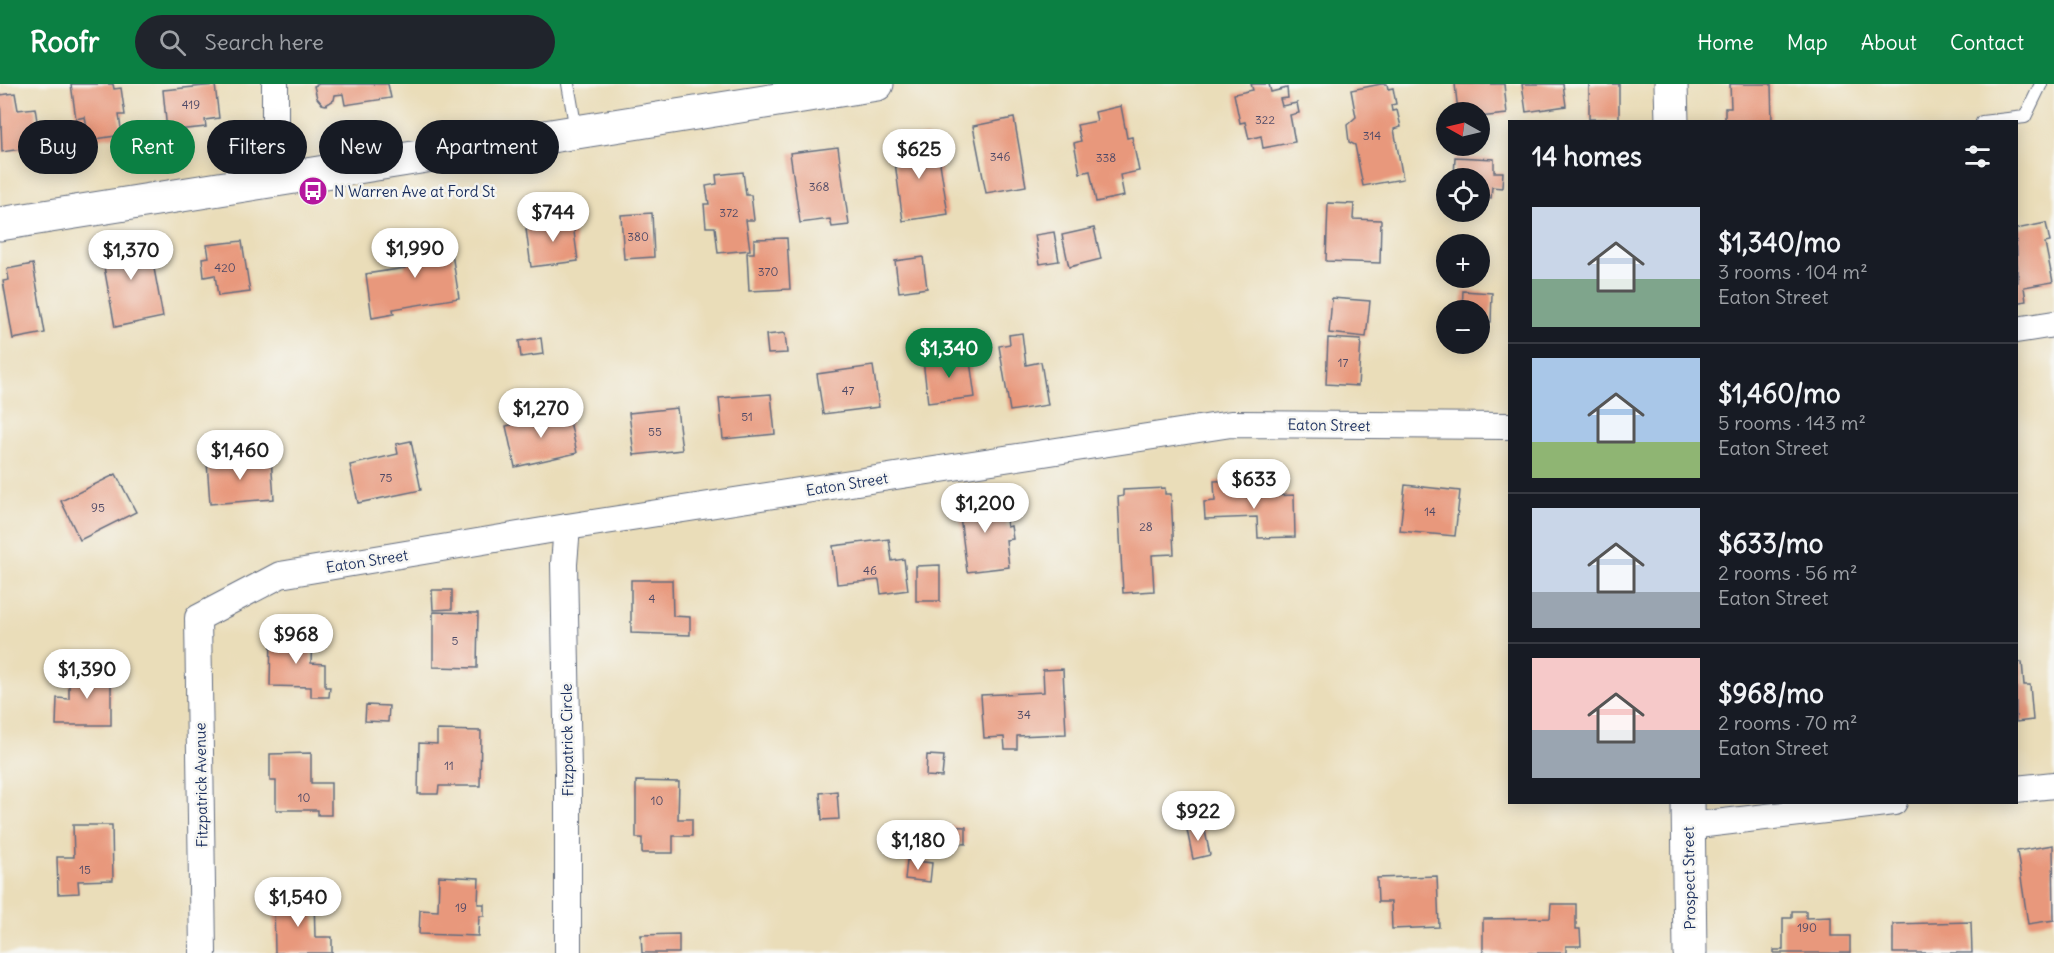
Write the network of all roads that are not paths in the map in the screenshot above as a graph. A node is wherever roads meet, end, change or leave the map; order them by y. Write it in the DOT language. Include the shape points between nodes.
graph roads {
  1 [pos="275,84"];
  2 [pos="568,84"];
  3 [pos="877,84"];
  4 [pos="1671,84"];
  5 [pos="2041,84"];
  6 [pos="1672,120"];
  7 [pos="1999,120"];
  8 [pos="576,131"];
  9 [pos="275,178"];
  10 [pos="0,224"];
  11 [pos="2054,324"];
  12 [pos="2018,330"];
  13 [pos="1508,426"];
  14 [pos="567,527"];
  15 [pos="198,618"];
  16 [pos="2054,785"];
  17 [pos="2018,789"];
  18 [pos="1860,804"];
  19 [pos="1688,814"];
  20 [pos="203,953"];
  21 [pos="568,953"];
  22 [pos="1690,953"];
  1 -- 9 [label="street"];
  2 -- 8 [label="lane"];
  3 -- 8 [label="street"];
  4 -- 6 [label="street"];
  5 -- 7 [label="lane" via="2025,117"];
  8 -- 9 [label="street"];
  9 -- 10 [label="street"];
  11 -- 12 [label="street"];
  13 -- 14 [label="street, Eaton Street" via="1231,424"];
  14 -- 15 [label="street, Eaton Street" via="280,575"];
  14 -- 21 [label="street, Fitzpatrick Circle" via="564,564"];
  15 -- 20 [label="street, Fitzpatrick Avenue"];
  16 -- 17 [label="street"];
  18 -- 19 [label="street"];
  19 -- 22 [label="street, Prospect Street"];
}
